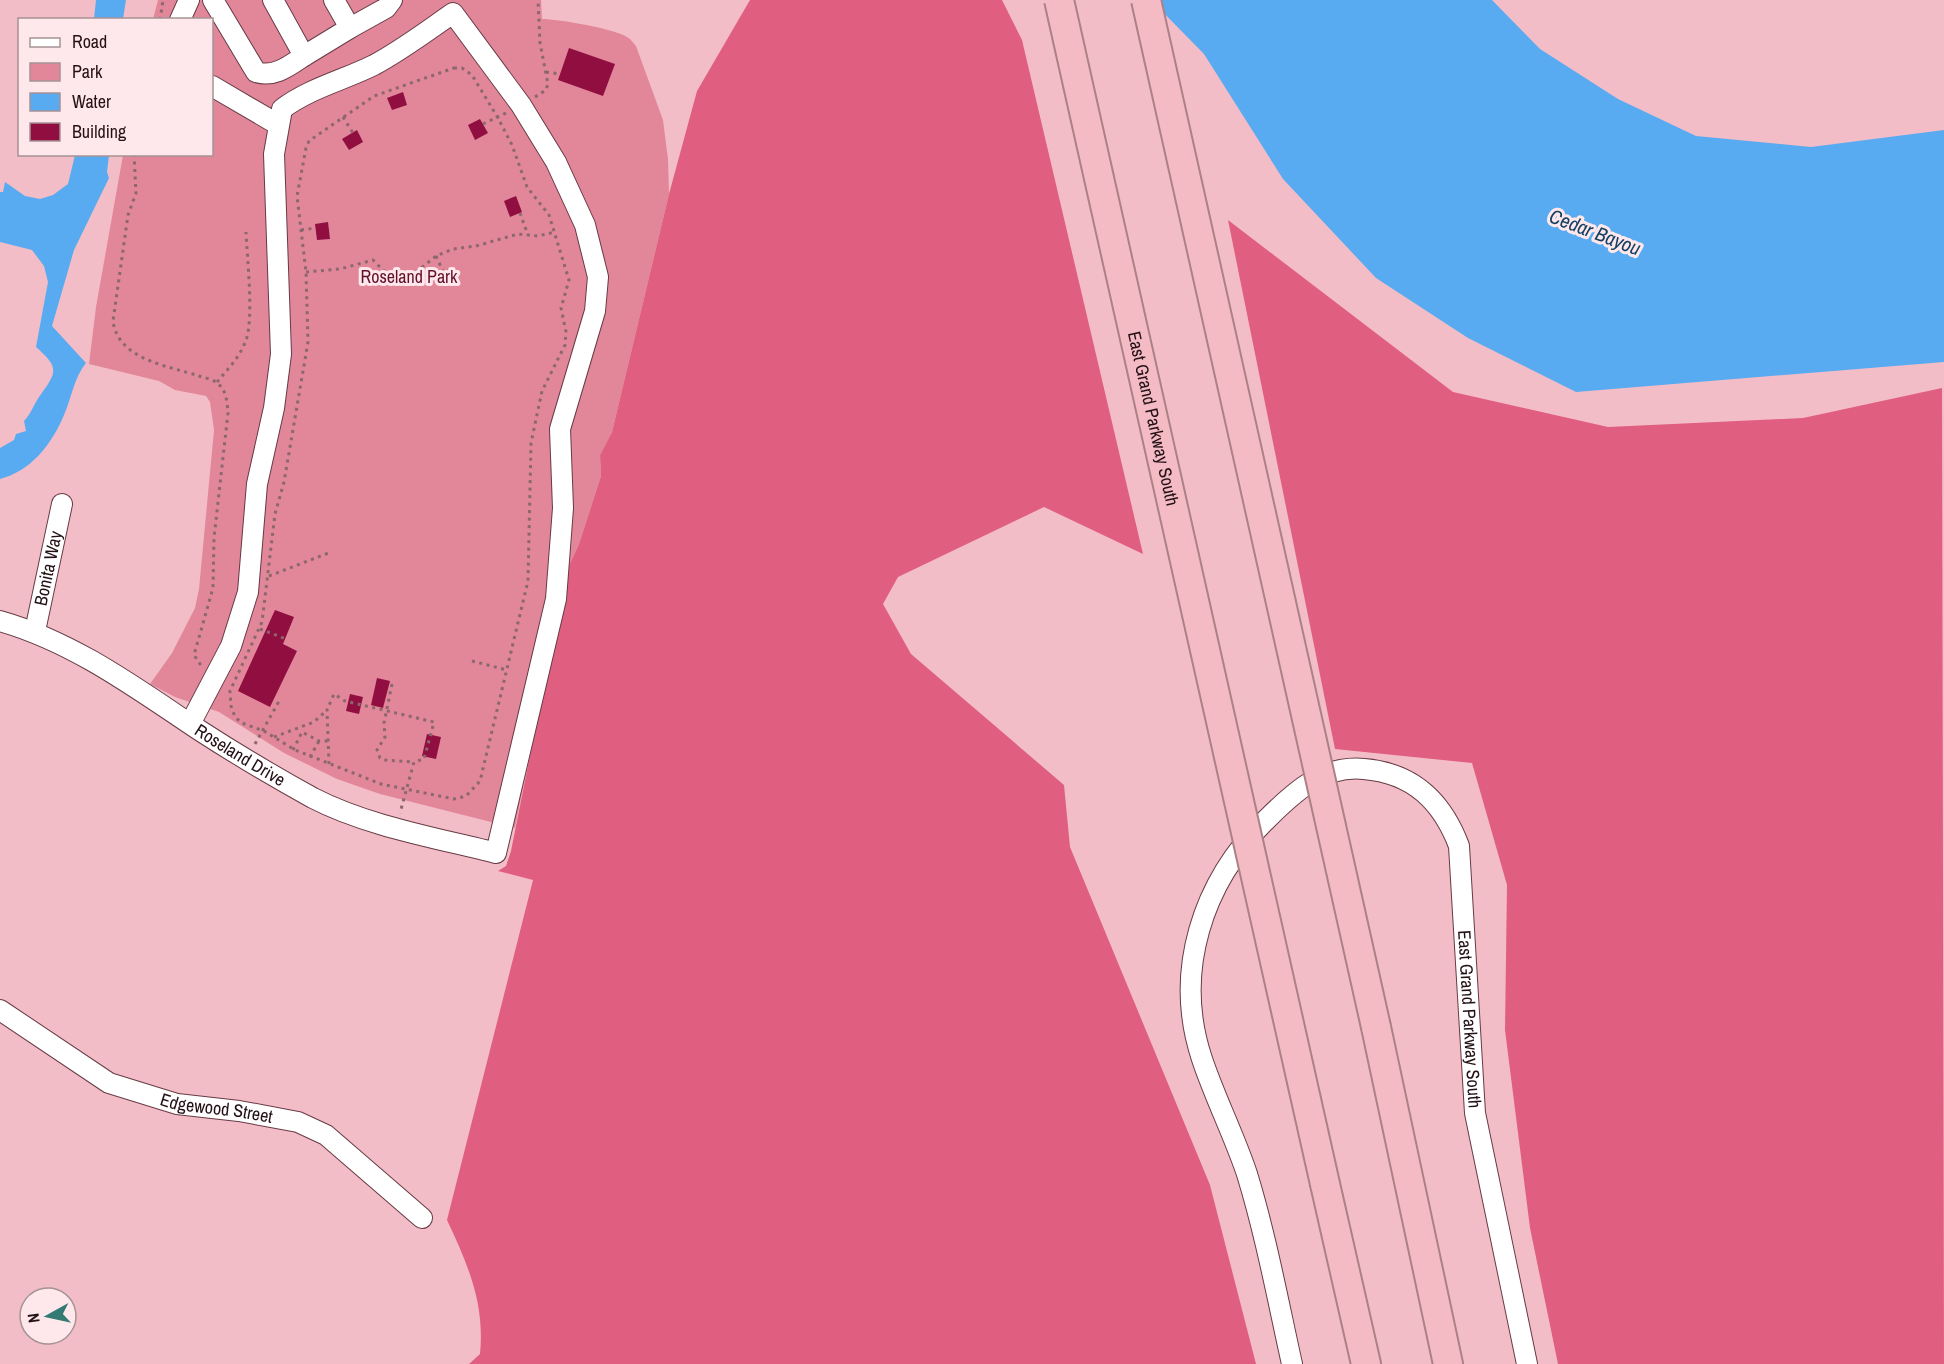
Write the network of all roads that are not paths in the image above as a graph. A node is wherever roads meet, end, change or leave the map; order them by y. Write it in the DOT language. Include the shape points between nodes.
graph roads {
  1 [pos="189,0"];
  2 [pos="213,0"];
  3 [pos="273,0"];
  4 [pos="334,0"];
  5 [pos="392,0"];
  6 [pos="1059,0"];
  7 [pos="1146,0"];
  8 [pos="448,7"];
  9 [pos="181,18"];
  10 [pos="350,28"];
  11 [pos="304,56"];
  12 [pos="213,87"];
  13 [pos="278,124"];
  14 [pos="62,504"];
  15 [pos="0,621"];
  16 [pos="35,631"];
  17 [pos="190,724"];
  18 [pos="0,1010"];
  19 [pos="1325,1184"];
  20 [pos="1417,1208"];
  21 [pos="422,1218"];
  22 [pos="1292,1364"];
  23 [pos="1354,1364"];
  24 [pos="1366,1364"];
  25 [pos="1448,1364"];
  26 [pos="1459,1364"];
  27 [pos="1527,1364"];
  1 -- 9 [label="street"];
  2 -- 11 [label="street" via="256,72 274,74"];
  3 -- 11 [label="street"];
  4 -- 10 [label="street"];
  5 -- 10 [label="street" via="386,8"];
  6 -- 19 [label="highway, East Grand Parkway South, bridge"];
  7 -- 20 [label="highway, bridge"];
  8 -- 13 [label="street" via="405,47 294,100 282,109"];
  8 -- 17 [label="street, Roseland Drive" via="521,105 556,162 585,225 598,277 595,311 560,429 563,508 556,599 496,853 370,820 315,799"];
  10 -- 11 [label="street"];
  12 -- 13 [label="street"];
  13 -- 17 [label="street" via="274,154 281,354 274,408 256,484 251,567 226,677"];
  14 -- 16 [label="street, Bonita Way"];
  15 -- 16 [label="street, Roseland Drive"];
  16 -- 17 [label="street, Roseland Drive" via="92,660"];
  18 -- 21 [label="street, Edgewood Street" via="109,1083 177,1104 298,1122 326,1135"];
  19 -- 23 [label="highway"];
  19 -- 24 [label="highway, East Grand Parkway South"];
  20 -- 25 [label="highway"];
  20 -- 26 [label="highway"];
  22 -- 27 [label="street, East Grand Parkway South" via="1248,1179 1202,1059 1190,1000 1191,967 1208,899 1244,842 1311,780 1356,768 1380,770 1424,790 1451,823 1459,846 1475,1113"];
}
